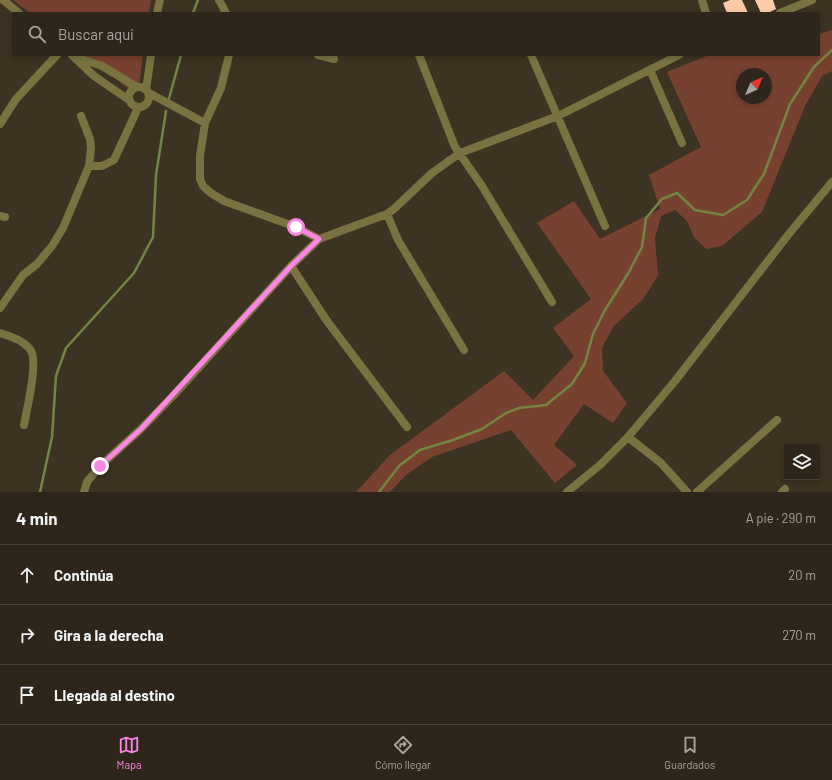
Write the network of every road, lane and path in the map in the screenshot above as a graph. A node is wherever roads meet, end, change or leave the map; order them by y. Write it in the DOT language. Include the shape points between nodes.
graph roads {
  1 [pos="3,0"];
  2 [pos="160,0"];
  3 [pos="219,0"];
  4 [pos="702,0"];
  5 [pos="812,0"];
  6 [pos="19,12"];
  7 [pos="157,12"];
  8 [pos="225,12"];
  9 [pos="706,12"];
  10 [pos="782,12"];
  11 [pos="56,56"];
  12 [pos="74,56"];
  13 [pos="76,56"];
  14 [pos="151,56"];
  15 [pos="229,56"];
  16 [pos="323,56"];
  17 [pos="419,56"];
  18 [pos="531,56"];
  19 [pos="677,56"];
  20 [pos="334,58"];
  21 [pos="650,70"];
  22 [pos="137,87"];
  23 [pos="147,91"];
  24 [pos="129,100"];
  25 [pos="138,108"];
  26 [pos="81,116"];
  27 [pos="558,116"];
  28 [pos="204,123"];
  29 [pos="0,124"];
  30 [pos="682,143"];
  31 [pos="460,153"];
  32 [pos="89,166"];
  33 [pos="832,182"];
  34 [pos="387,214"];
  35 [pos="605,226"];
  36 [pos="319,239"];
  37 [pos="291,266"];
  38 [pos="552,302"];
  39 [pos="0,308"];
  40 [pos="0,333"];
  41 [pos="464,350"];
  42 [pos="777,420"];
  43 [pos="24,425"];
  44 [pos="406,427"];
  45 [pos="628,437"];
  46 [pos="84,492"];
  47 [pos="567,492"];
  48 [pos="687,492"];
  49 [pos="697,492"];
  1 -- 6 [label="street"];
  2 -- 7 [label="street"];
  3 -- 8 [label="street"];
  4 -- 9 [label="street"];
  5 -- 10 [label="street"];
  11 -- 29 [label="street" via="16,99"];
  12 -- 24 [label="street" via="94,76"];
  13 -- 22 [label="street" via="102,66"];
  14 -- 23 [label="street"];
  15 -- 28 [label="street" via="221,88"];
  16 -- 20 [label="street"];
  17 -- 31 [label="street" via="450,136"];
  18 -- 27 [label="street"];
  19 -- 21 [label="street"];
  21 -- 27 [label="street"];
  21 -- 30 [label="street"];
  22 -- 23 [label="street"];
  22 -- 24 [label="street" via="131,91"];
  23 -- 25 [label="street" via="149,102"];
  23 -- 28 [label="street"];
  24 -- 25 [label="street"];
  25 -- 32 [label="street" via="114,160 102,166"];
  26 -- 32 [label="street" via="92,149"];
  27 -- 31 [label="street"];
  27 -- 35 [label="street"];
  28 -- 36 [label="street" via="199,170 203,186 224,201 296,227"];
  31 -- 34 [label="street" via="432,173"];
  31 -- 38 [label="street"];
  32 -- 39 [label="street" via="63,228 52,246 37,264 23,275"];
  33 -- 45 [label="street"];
  34 -- 36 [label="street"];
  34 -- 41 [label="street" via="398,240"];
  36 -- 37 [label="street"];
  37 -- 44 [label="street" via="327,321"];
  37 -- 46 [label="street" via="173,396 100,466 87,482"];
  40 -- 43 [label="street" via="22,342 31,350 34,362"];
  42 -- 49 [label="street"];
  45 -- 47 [label="street" via="600,465"];
  45 -- 48 [label="street" via="661,463"];
}
